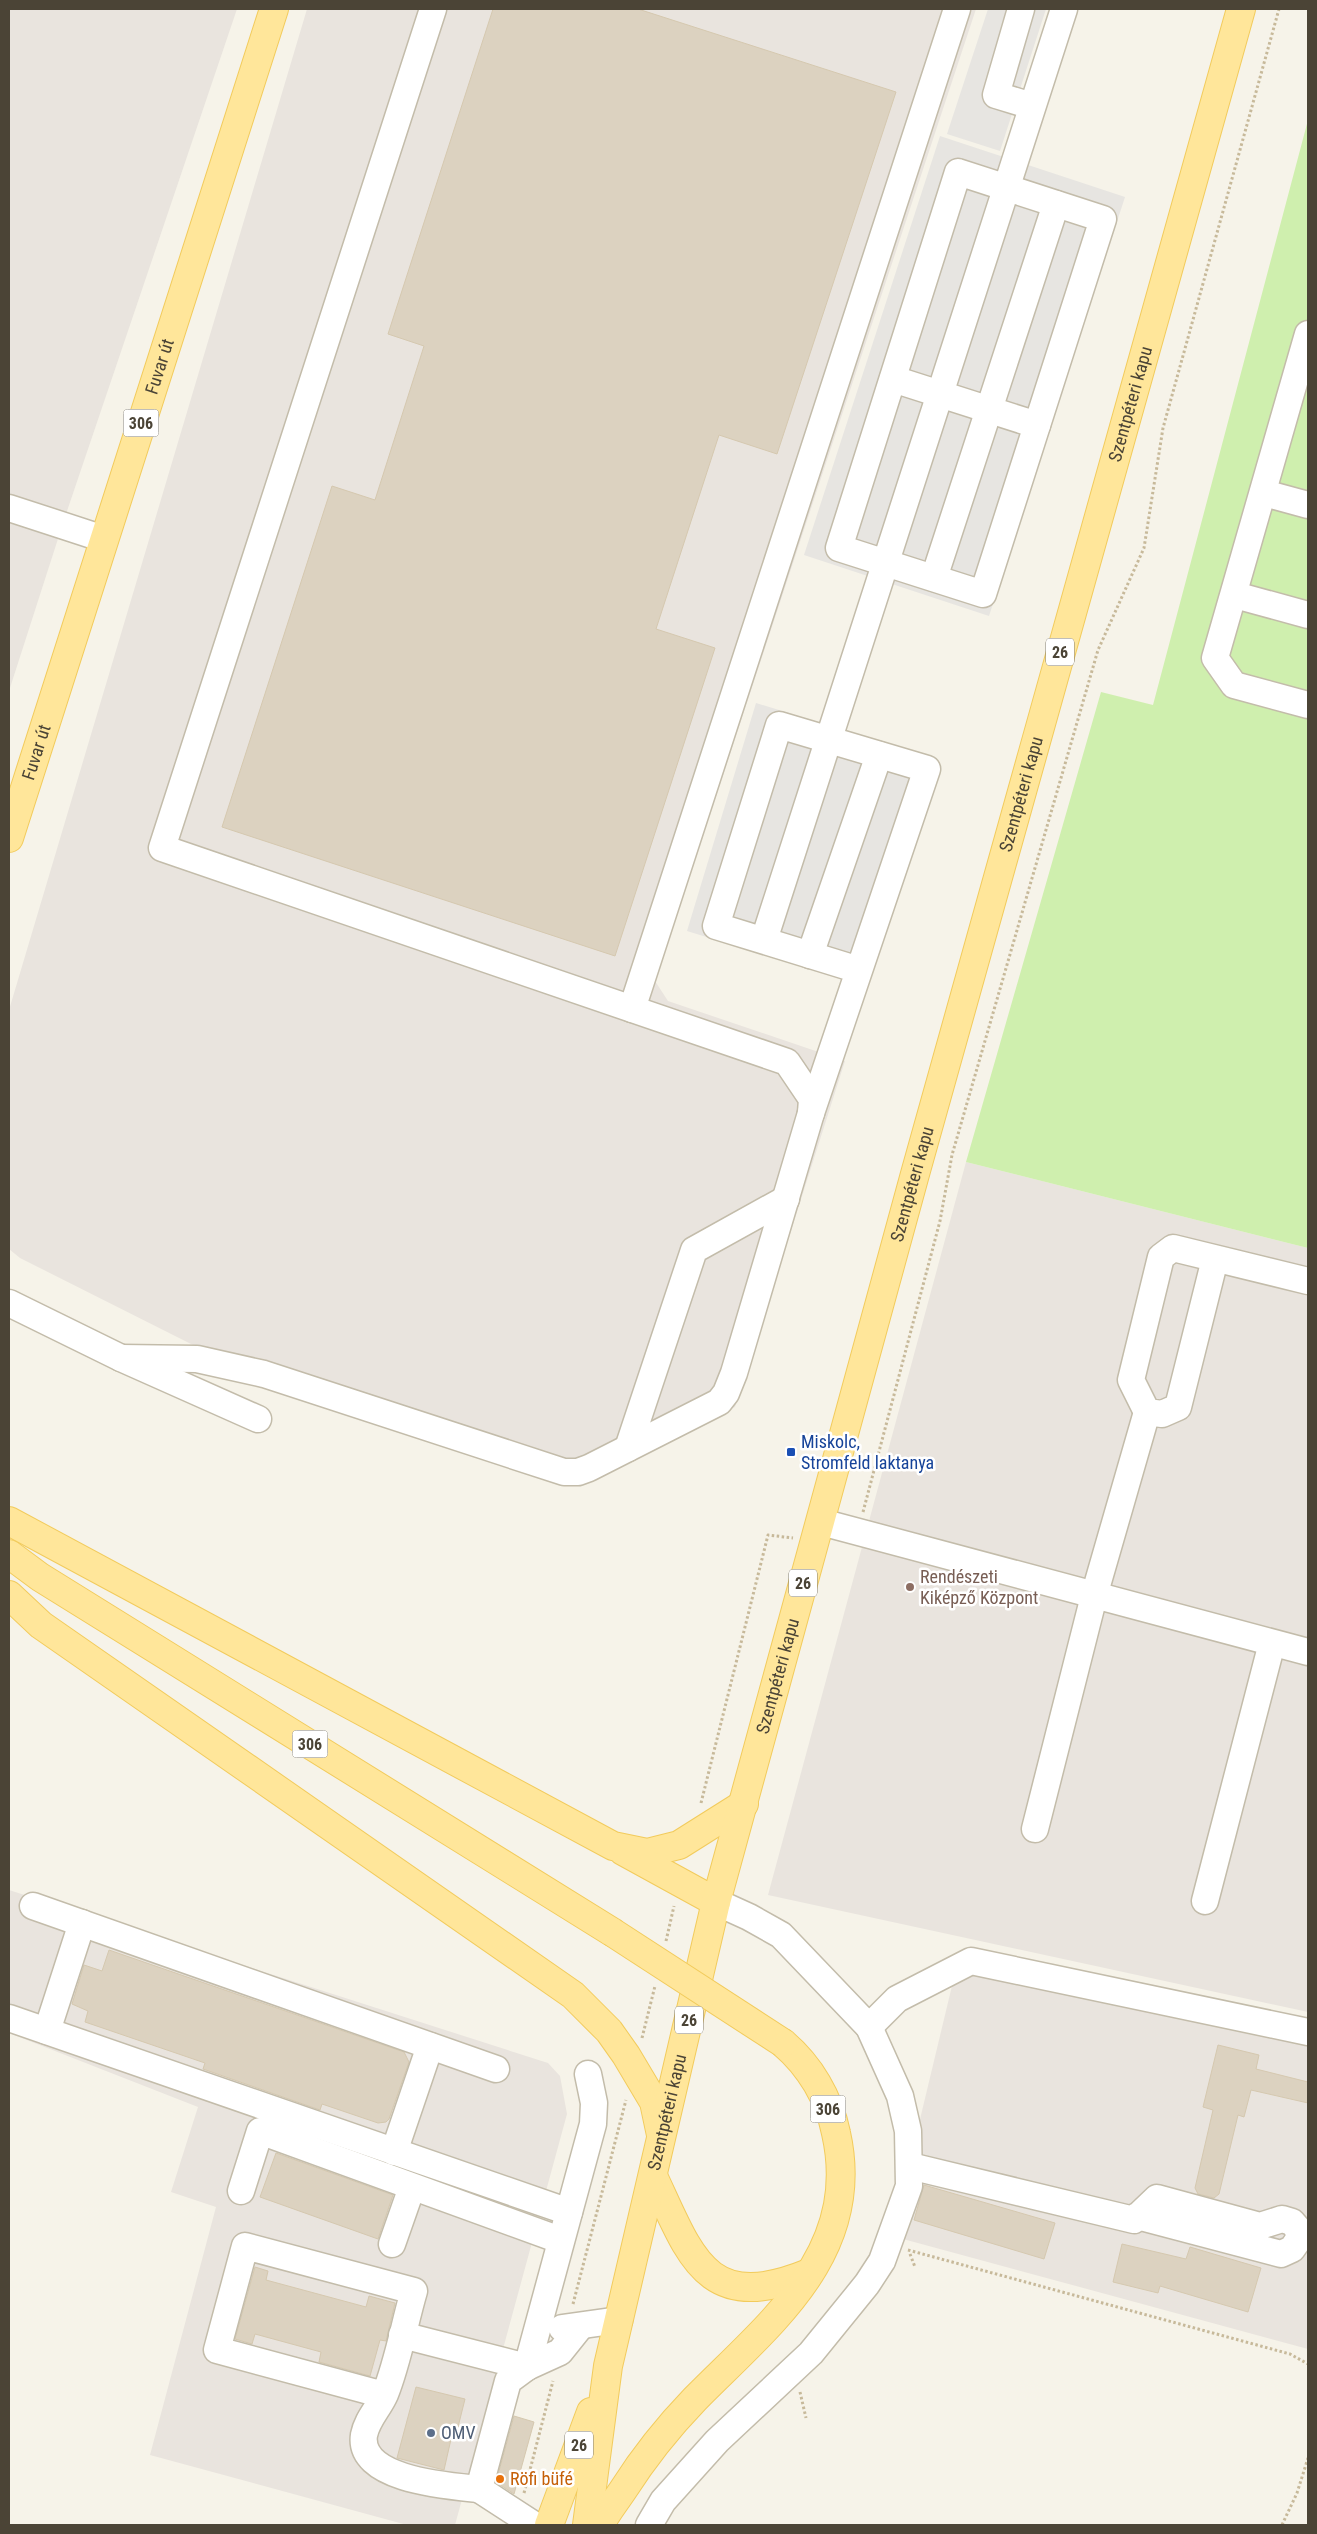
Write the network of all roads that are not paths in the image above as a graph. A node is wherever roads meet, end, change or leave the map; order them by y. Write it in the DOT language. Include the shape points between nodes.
graph roads {
  1 [pos="274,9"];
  2 [pos="433,9"];
  3 [pos="957,9"];
  4 [pos="1021,9"];
  5 [pos="1064,9"];
  6 [pos="1241,9"];
  7 [pos="1032,106"];
  8 [pos="1006,187"];
  9 [pos="1056,204"];
  10 [pos="1308,334"];
  11 [pos="893,379"];
  12 [pos="940,394"];
  13 [pos="989,410"];
  14 [pos="1037,425"];
  15 [pos="1264,493"];
  16 [pos="1308,505"];
  17 [pos="9,508"];
  18 [pos="104,539"];
  19 [pos="885,563"];
  20 [pos="934,578"];
  21 [pos="1235,595"];
  22 [pos="1308,615"];
  23 [pos="1308,705"];
  24 [pos="829,739"];
  25 [pos="879,755"];
  26 [pos="9,838"];
  27 [pos="764,940"];
  28 [pos="810,954"];
  29 [pos="860,970"];
  30 [pos="632,1009"];
  31 [pos="811,1113"];
  32 [pos="786,1199"];
  33 [pos="1215,1258"];
  34 [pos="1308,1281"];
  35 [pos="9,1303"];
  36 [pos="121,1358"];
  37 [pos="1147,1412"];
  38 [pos="258,1419"];
  39 [pos="628,1448"];
  40 [pos="9,1521"];
  41 [pos="818,1532"];
  42 [pos="9,1554"];
  43 [pos="9,1595"];
  44 [pos="1094,1596"];
  45 [pos="1272,1643"];
  46 [pos="1308,1652"];
  47 [pos="744,1804"];
  48 [pos="1035,1829"];
  49 [pos="613,1846"];
  50 [pos="1205,1901"];
  51 [pos="716,1902"];
  52 [pos="33,1906"];
  53 [pos="82,1923"];
  54 [pos="9,2018"];
  55 [pos="868,2027"];
  56 [pos="47,2031"];
  57 [pos="1308,2032"];
  58 [pos="430,2046"];
  59 [pos="496,2069"];
  60 [pos="588,2074"];
  61 [pos="662,2138"];
  62 [pos="394,2152"];
  63 [pos="910,2166"];
  64 [pos="653,2176"];
  65 [pos="412,2186"];
  66 [pos="241,2191"];
  67 [pos="569,2212"];
  68 [pos="1137,2216"];
  69 [pos="560,2240"];
  70 [pos="392,2244"];
  71 [pos="809,2273"];
  72 [pos="619,2320"];
  73 [pos="538,2322"];
  74 [pos="402,2335"];
  75 [pos="569,2336"];
  76 [pos="526,2366"];
  77 [pos="608,2366"];
  78 [pos="384,2395"];
  79 [pos="480,2489"];
  80 [pos="527,2520"];
  81 [pos="549,2525"];
  82 [pos="587,2525"];
  83 [pos="600,2525"];
  84 [pos="649,2525"];
  1 -- 18 [label="main road, Fuvar út / 306"];
  2 -- 30 [label="street" via="162,848"];
  3 -- 30 [label="street"];
  4 -- 7 [label="street" via="996,95"];
  5 -- 7 [label="street"];
  6 -- 41 [label="main road, Szentpéteri kapu / 26"];
  7 -- 8 [label="street"];
  8 -- 9 [label="street"];
  8 -- 11 [label="street" via="958,172"];
  8 -- 12 [label="street"];
  9 -- 13 [label="street"];
  9 -- 14 [label="street" via="1103,219"];
  10 -- 15 [label="street"];
  11 -- 12 [label="street"];
  11 -- 19 [label="street" via="839,548"];
  12 -- 13 [label="street"];
  12 -- 19 [label="street"];
  13 -- 14 [label="street"];
  13 -- 20 [label="street"];
  14 -- 20 [label="street" via="983,594"];
  15 -- 16 [label="street"];
  15 -- 21 [label="street"];
  17 -- 18 [label="street"];
  18 -- 26 [label="main road, Fuvar út / 306"];
  19 -- 20 [label="street"];
  19 -- 24 [label="street"];
  21 -- 22 [label="street"];
  21 -- 23 [label="street" via="1216,658 1234,685"];
  24 -- 25 [label="street"];
  24 -- 27 [label="street"];
  24 -- 27 [label="street" via="779,724 716,926"];
  25 -- 28 [label="street"];
  25 -- 29 [label="street" via="927,769"];
  27 -- 28 [label="street"];
  28 -- 29 [label="street"];
  29 -- 31 [label="street"];
  30 -- 31 [label="street" via="787,1062 812,1099"];
  31 -- 32 [label="street"];
  32 -- 39 [label="street" via="694,1250"];
  32 -- 39 [label="street" via="726,1394 719,1402"];
  33 -- 34 [label="street"];
  33 -- 37 [label="street" via="1178,1407 1162,1414"];
  33 -- 37 [label="street" via="1173,1248 1161,1257 1131,1380"];
  35 -- 36 [label="street"];
  36 -- 38 [label="street"];
  36 -- 39 [label="street" via="197,1359 264,1374 564,1472 590,1468"];
  37 -- 44 [label="street"];
  40 -- 49 [label="main road"];
  41 -- 44 [label="street" via="858,1532"];
  41 -- 47 [label="main road, Szentpéteri kapu / 26"];
  42 -- 71 [label="main road, 306, bridge" via="40,1578 612,1932 795,2053 815,2078 834,2120 840,2150 838,2208 832,2233"];
  43 -- 61 [label="main road" via="41,1625 573,1995 610,2030 654,2102"];
  44 -- 45 [label="street"];
  44 -- 48 [label="street"];
  45 -- 46 [label="street"];
  45 -- 50 [label="street"];
  47 -- 49 [label="main road" via="679,1845 647,1853"];
  47 -- 51 [label="main road, Szentpéteri kapu / 26"];
  49 -- 51 [label="main road"];
  51 -- 55 [label="street" via="781,1935"];
  51 -- 61 [label="main road, Szentpéteri kapu / 26"];
  52 -- 53 [label="street"];
  53 -- 56 [label="street"];
  53 -- 58 [label="street"];
  54 -- 56 [label="street"];
  55 -- 57 [label="street" via="897,1999 971,1961"];
  55 -- 63 [label="street" via="900,2096 908,2131"];
  56 -- 62 [label="street"];
  58 -- 59 [label="street"];
  58 -- 62 [label="street"];
  60 -- 67 [label="street" via="594,2103 593,2124"];
  61 -- 64 [label="main road, Szentpéteri kapu / 26"];
  62 -- 67 [label="street"];
  63 -- 68 [label="street" via="1134,2220"];
  63 -- 84 [label="street" via="898,2247 882,2261 811,2353 717,2441 663,2501"];
  64 -- 71 [label="main road" via="680,2235 696,2261 713,2276 737,2287 767,2288"];
  64 -- 72 [label="main road, Szentpéteri kapu / 26"];
  65 -- 66 [label="street" via="260,2131"];
  65 -- 69 [label="street"];
  65 -- 70 [label="street"];
  67 -- 69 [label="street"];
  68 -- 68 [label="street" via="1157,2198 1260,2226 1282,2219 1292,2222 1298,2229 1299,2239 1292,2249 1281,2254"];
  69 -- 73 [label="street"];
  71 -- 83 [label="main road" via="777,2318 648,2451"];
  72 -- 75 [label="street"];
  72 -- 77 [label="main road, Szentpéteri kapu / 26"];
  73 -- 75 [label="street"];
  73 -- 76 [label="street"];
  74 -- 76 [label="street"];
  74 -- 78 [label="street"];
  74 -- 78 [label="street" via="414,2292 245,2246 217,2350"];
  75 -- 76 [label="street"];
  76 -- 79 [label="street" via="508,2381"];
  77 -- 81 [label="main road, Szentpéteri kapu / 26"];
  77 -- 82 [label="main road, Szentpéteri kapu / 26"];
  78 -- 79 [label="street" via="364,2435 367,2455 375,2464 390,2472 442,2485"];
  79 -- 80 [label="street"];
}
